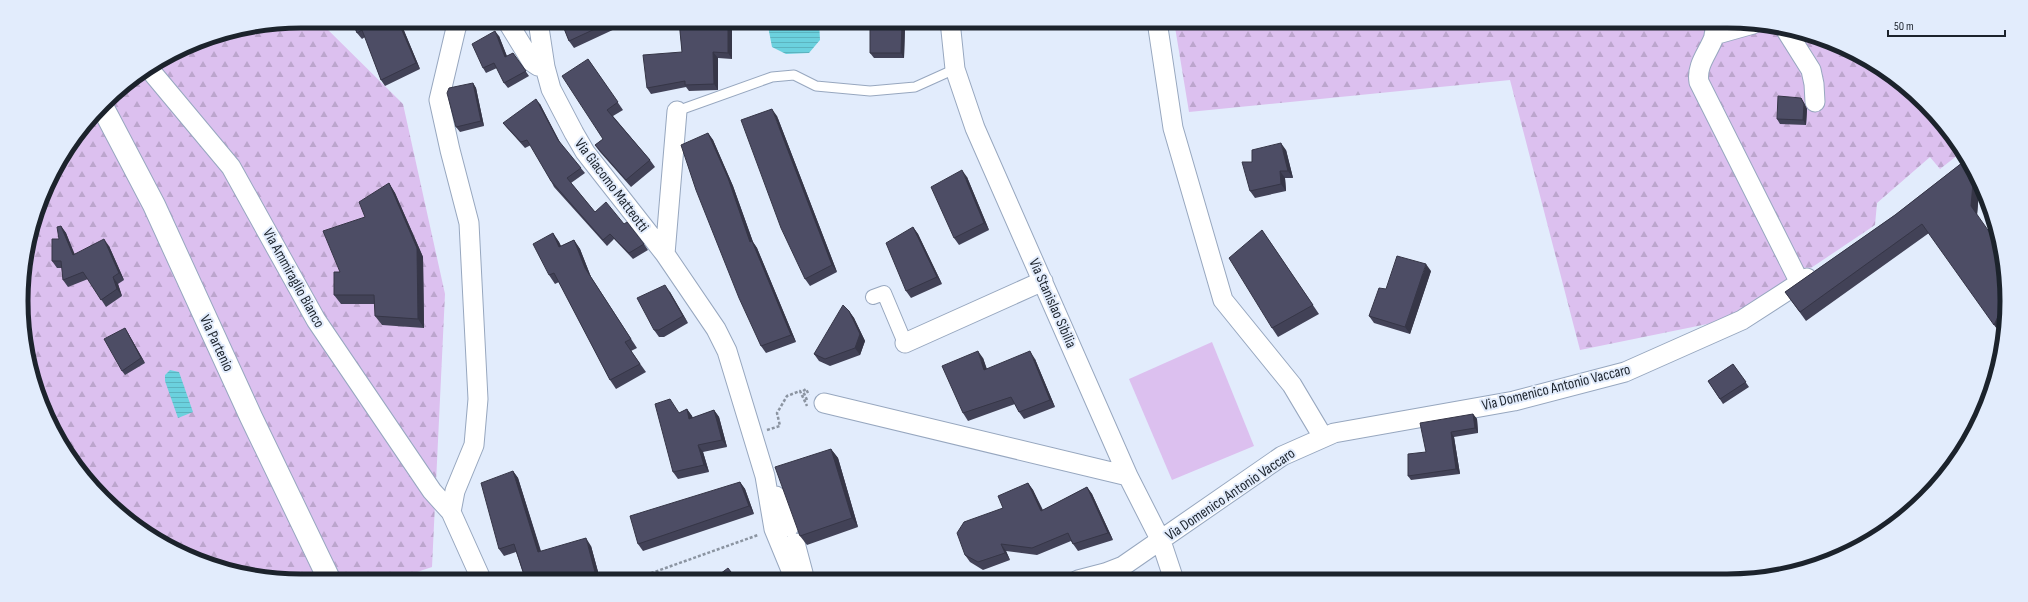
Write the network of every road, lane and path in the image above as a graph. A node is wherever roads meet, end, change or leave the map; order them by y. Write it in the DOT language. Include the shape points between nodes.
graph roads {
  1 [pos="451,28"];
  2 [pos="511,28"];
  3 [pos="539,28"];
  4 [pos="951,28"];
  5 [pos="1157,28"];
  6 [pos="1715,28"];
  7 [pos="1789,35"];
  8 [pos="545,67"];
  9 [pos="955,69"];
  10 [pos="152,72"];
  11 [pos="1815,102"];
  12 [pos="105,111"];
  13 [pos="677,111"];
  14 [pos="665,254"];
  15 [pos="1819,270"];
  16 [pos="1043,281"];
  17 [pos="1800,284"];
  18 [pos="873,297"];
  19 [pos="905,343"];
  20 [pos="814,404"];
  21 [pos="753,434"];
  22 [pos="1323,437"];
  23 [pos="1128,476"];
  24 [pos="432,491"];
  25 [pos="455,491"];
  26 [pos="451,512"];
  27 [pos="786,533"];
  28 [pos="1162,541"];
  29 [pos="327,574"];
  30 [pos="479,574"];
  31 [pos="652,574"];
  32 [pos="794,574"];
  33 [pos="803,574"];
  34 [pos="1101,574"];
  35 [pos="1172,574"];
  1 -- 25 [label="street" via="439,100 469,223 478,399 474,445"];
  2 -- 8 [label="street" via="532,62"];
  3 -- 8 [label="street, Via Giacomo Matteotti"];
  4 -- 9 [label="street, Via Stanislao Sibilia"];
  5 -- 22 [label="street" via="1173,128 1223,300 1292,385"];
  6 -- 17 [label="street" via="1699,66 1699,82"];
  7 -- 11 [label="street" via="1811,70"];
  8 -- 14 [label="street, Via Giacomo Matteotti" via="551,89 585,152"];
  9 -- 13 [label="lane" via="915,87 870,91 816,86 794,75 772,77"];
  9 -- 16 [label="street, Via Stanislao Sibilia" via="975,128"];
  10 -- 24 [label="street, Via Ammiraglio Bianco" via="231,167 316,320"];
  12 -- 29 [label="main road, Via Partenio" via="154,205"];
  13 -- 14 [label="street, Via Giacomo Matteotti"];
  14 -- 21 [label="street, Via Giacomo Matteotti" via="716,329 726,351"];
  15 -- 17 [label="street, Via Domenico Antonio Vaccaro"];
  16 -- 19 [label="street"];
  16 -- 23 [label="street, Via Stanislao Sibilia"];
  17 -- 22 [label="street, Via Domenico Antonio Vaccaro" via="1742,320 1625,372 1514,401 1334,432"];
  18 -- 19 [label="street" via="884,293"];
  20 -- 20 [label="path" via="803,391 806,389"];
  20 -- 21 [label="path" via="800,391 787,396 777,413 780,426"];
  20 -- 23 [label="street"];
  21 -- 27 [label="street, Via Giacomo Matteotti"];
  22 -- 28 [label="street, Via Domenico Antonio Vaccaro" via="1282,456"];
  23 -- 28 [label="street, Via Stanislao Sibilia"];
  24 -- 25 [label="street"];
  24 -- 26 [label="street, Via Ammiraglio Bianco"];
  25 -- 26 [label="street"];
  26 -- 30 [label="street, Via Ammiraglio Bianco"];
  27 -- 31 [label="path"];
  27 -- 32 [label="street, Via Giacomo Matteotti"];
  27 -- 33 [label="street, Via Giacomo Matteotti"];
  28 -- 34 [label="street, Via Domenico Antonio Vaccaro" via="1123,566"];
  28 -- 35 [label="street, Via Stanislao Sibilia"];
}
